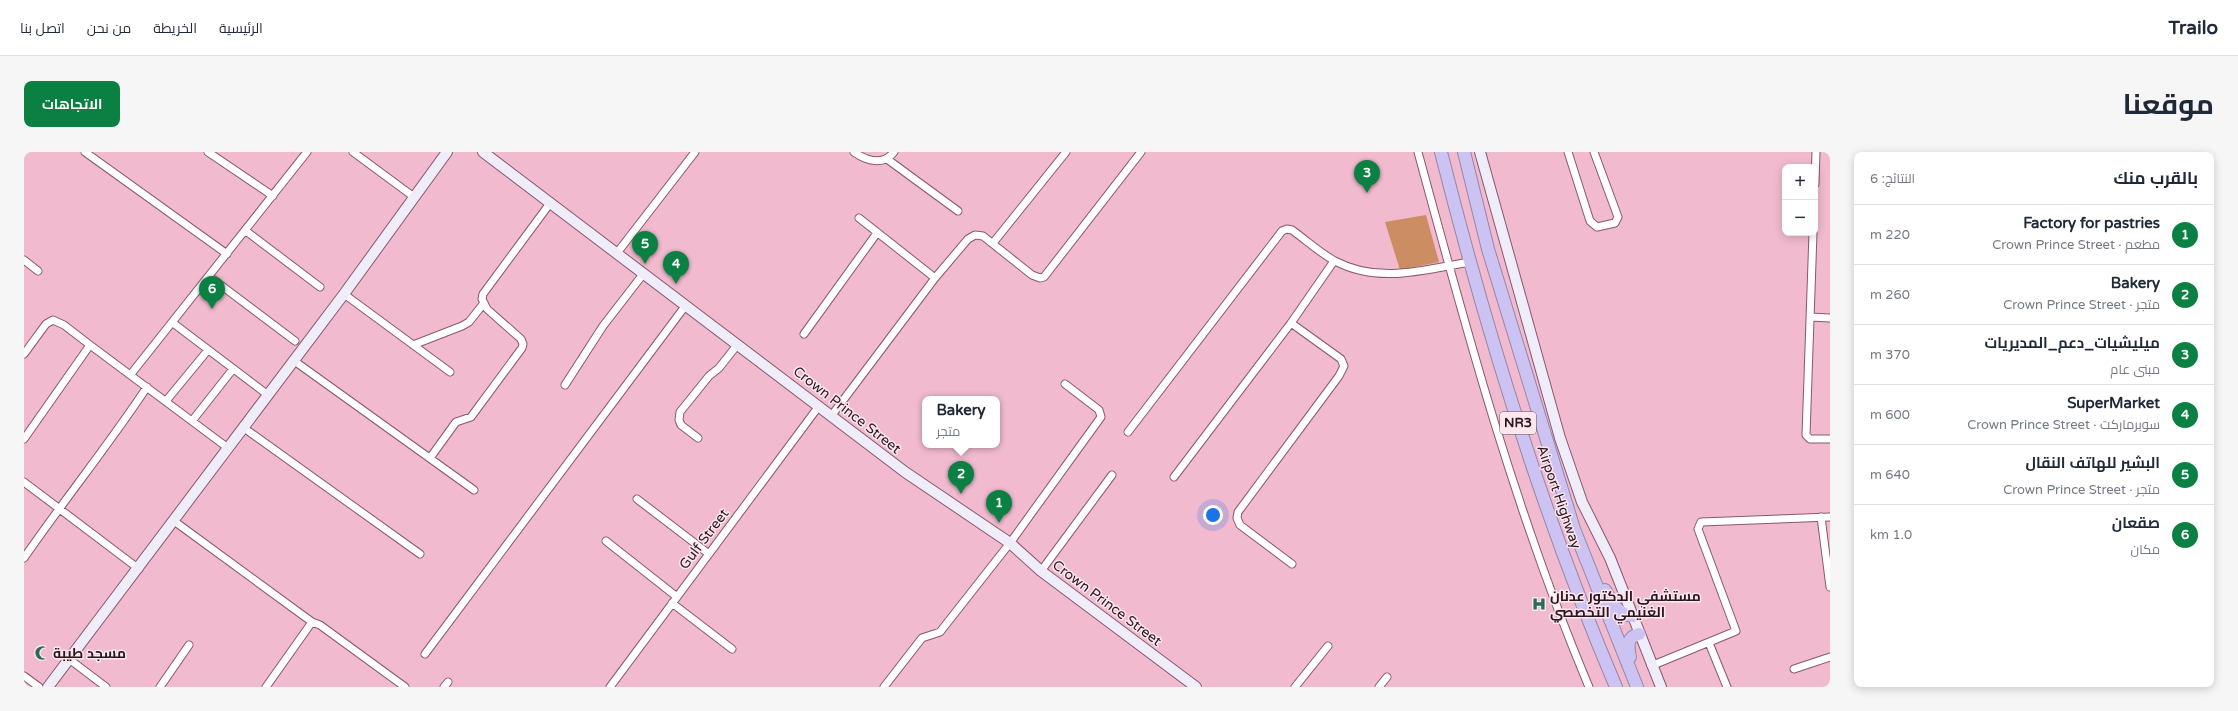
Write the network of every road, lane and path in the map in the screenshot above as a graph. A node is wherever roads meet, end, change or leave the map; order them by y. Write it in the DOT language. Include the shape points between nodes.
graph roads {
  1 [pos="85,152"];
  2 [pos="208,152"];
  3 [pos="307,152"];
  4 [pos="353,152"];
  5 [pos="446,152"];
  6 [pos="483,152"];
  7 [pos="695,152"];
  8 [pos="854,152"];
  9 [pos="894,152"];
  10 [pos="1066,152"];
  11 [pos="1141,152"];
  12 [pos="1418,152"];
  13 [pos="1441,152"];
  14 [pos="1464,152"];
  15 [pos="1480,152"];
  16 [pos="1568,152"];
  17 [pos="1594,152"];
  18 [pos="1816,152"];
  19 [pos="887,159"];
  20 [pos="1816,164"];
  21 [pos="273,196"];
  22 [pos="414,197"];
  23 [pos="551,202"];
  24 [pos="958,211"];
  25 [pos="859,218"];
  26 [pos="246,231"];
  27 [pos="877,233"];
  28 [pos="1813,236"];
  29 [pos="993,243"];
  30 [pos="617,253"];
  31 [pos="227,254"];
  32 [pos="24,260"];
  33 [pos="1334,261"];
  34 [pos="1469,262"];
  35 [pos="1448,266"];
  36 [pos="38,271"];
  37 [pos="644,273"];
  38 [pos="210,277"];
  39 [pos="935,278"];
  40 [pos="320,287"];
  41 [pos="344,294"];
  42 [pos="484,303"];
  43 [pos="686,304"];
  44 [pos="1810,317"];
  45 [pos="1830,318"];
  46 [pos="173,323"];
  47 [pos="1291,323"];
  48 [pos="804,334"];
  49 [pos="295,341"];
  50 [pos="738,344"];
  51 [pos="90,345"];
  52 [pos="413,345"];
  53 [pos="208,350"];
  54 [pos="24,354"];
  55 [pos="293,360"];
  56 [pos="233,368"];
  57 [pos="450,372"];
  58 [pos="130,374"];
  59 [pos="1065,384"];
  60 [pos="565,385"];
  61 [pos="147,387"];
  62 [pos="268,395"];
  63 [pos="166,401"];
  64 [pos="819,406"];
  65 [pos="832,416"];
  66 [pos="192,421"];
  67 [pos="244,428"];
  68 [pos="1128,432"];
  69 [pos="698,438"];
  70 [pos="24,439"];
  71 [pos="1830,439"];
  72 [pos="228,448"];
  73 [pos="430,458"];
  74 [pos="1112,475"];
  75 [pos="1174,477"];
  76 [pos="24,482"];
  77 [pos="474,490"];
  78 [pos="637,499"];
  79 [pos="58,509"];
  80 [pos="1821,517"];
  81 [pos="1830,517"];
  82 [pos="174,521"];
  83 [pos="606,541"];
  84 [pos="1010,543"];
  85 [pos="1582,549"];
  86 [pos="420,554"];
  87 [pos="709,554"];
  88 [pos="24,558"];
  89 [pos="1292,564"];
  90 [pos="139,569"];
  91 [pos="1041,571"];
  92 [pos="1830,582"];
  93 [pos="677,597"];
  94 [pos="672,603"];
  95 [pos="1633,616"];
  96 [pos="312,622"];
  97 [pos="1639,634"];
  98 [pos="1709,643"];
  99 [pos="189,645"];
  100 [pos="1328,646"];
  101 [pos="732,648"];
  102 [pos="425,654"];
  103 [pos="1830,657"];
  104 [pos="68,659"];
  105 [pos="1651,666"];
  106 [pos="1794,669"];
  107 [pos="24,676"];
  108 [pos="1387,677"];
  109 [pos="1636,683"];
  110 [pos="39,687"];
  111 [pos="48,687"];
  112 [pos="106,687"];
  113 [pos="160,687"];
  114 [pos="266,687"];
  115 [pos="405,687"];
  116 [pos="610,687"];
  117 [pos="884,687"];
  118 [pos="1196,687"];
  119 [pos="1295,687"];
  120 [pos="1379,687"];
  121 [pos="1589,687"];
  122 [pos="1616,687"];
  123 [pos="1661,687"];
  124 [pos="1727,687"];
  1 -- 31 [label="street"];
  2 -- 21 [label="street"];
  3 -- 21 [label="street"];
  4 -- 22 [label="street"];
  5 -- 22 [label="street"];
  6 -- 23 [label="street, Crown Prince Street"];
  7 -- 30 [label="street"];
  8 -- 19 [label="street" via="870,161"];
  9 -- 19 [label="street"];
  10 -- 29 [label="street"];
  11 -- 29 [label="street" via="1044,277 1032,275"];
  12 -- 35 [label="street"];
  13 -- 34 [label="highway, Airport Highway / NR3"];
  14 -- 85 [label="highway, Airport Highway / NR3" via="1490,256"];
  15 -- 95 [label="street" via="1554,419 1582,502 1610,558"];
  16 -- 17 [label="street" via="1590,221 1597,228 1615,223 1618,217"];
  18 -- 20 [label="street"];
  19 -- 24 [label="street"];
  21 -- 26 [label="street"];
  22 -- 41 [label="street"];
  23 -- 30 [label="street, Crown Prince Street"];
  23 -- 42 [label="street" via="483,294"];
  25 -- 27 [label="street"];
  26 -- 31 [label="street"];
  26 -- 40 [label="street"];
  27 -- 39 [label="street"];
  27 -- 48 [label="street"];
  28 -- 44 [label="street"];
  29 -- 39 [label="street" via="983,236 974,235"];
  30 -- 37 [label="street, Crown Prince Street"];
  31 -- 38 [label="street"];
  32 -- 36 [label="street"];
  33 -- 35 [label="street" via="1382,274"];
  33 -- 47 [label="street"];
  33 -- 68 [label="street" via="1292,230 1282,231"];
  34 -- 35 [label="street"];
  34 -- 122 [label="highway, Airport Highway / NR3" via="1516,419 1561,550"];
  35 -- 121 [label="street" via="1491,415 1555,604"];
  37 -- 43 [label="street, Crown Prince Street"];
  37 -- 60 [label="street" via="603,326"];
  38 -- 46 [label="street"];
  38 -- 49 [label="street"];
  39 -- 65 [label="street"];
  41 -- 52 [label="street"];
  41 -- 55 [label="street"];
  42 -- 52 [label="street" via="469,322"];
  42 -- 73 [label="street" via="523,344 471,417 456,422"];
  43 -- 50 [label="street, Crown Prince Street"];
  43 -- 102 [label="street"];
  44 -- 45 [label="street"];
  44 -- 71 [label="street" via="1806,435 1810,439"];
  46 -- 53 [label="street"];
  46 -- 58 [label="street"];
  47 -- 75 [label="street"];
  47 -- 89 [label="street" via="1341,359 1344,366 1238,512 1237,518 1240,524"];
  50 -- 64 [label="street, Crown Prince Street"];
  50 -- 69 [label="street" via="680,412 681,425"];
  51 -- 54 [label="street" via="64,325 53,320 49,321"];
  51 -- 58 [label="street"];
  51 -- 70 [label="street"];
  52 -- 57 [label="street"];
  53 -- 56 [label="street"];
  53 -- 63 [label="street"];
  55 -- 62 [label="street"];
  55 -- 73 [label="street"];
  56 -- 62 [label="street"];
  56 -- 66 [label="street"];
  58 -- 61 [label="street"];
  59 -- 84 [label="street" via="1099,410 1101,417"];
  61 -- 63 [label="street"];
  61 -- 79 [label="street" via="110,443"];
  62 -- 67 [label="street"];
  63 -- 66 [label="street"];
  64 -- 65 [label="street, Crown Prince Street"];
  64 -- 87 [label="street, Gulf Street"];
  65 -- 84 [label="street, Crown Prince Street" via="904,472"];
  66 -- 72 [label="street"];
  67 -- 72 [label="street"];
  67 -- 86 [label="street"];
  72 -- 82 [label="street"];
  73 -- 77 [label="street"];
  74 -- 91 [label="street"];
  76 -- 79 [label="street"];
  78 -- 87 [label="street"];
  79 -- 88 [label="street"];
  79 -- 90 [label="street"];
  80 -- 81 [label="street"];
  80 -- 92 [label="street"];
  80 -- 98 [label="street" via="1701,522 1698,525 1736,628 1734,634"];
  82 -- 90 [label="street"];
  82 -- 96 [label="street"];
  83 -- 93 [label="street"];
  84 -- 91 [label="street, Crown Prince Street"];
  84 -- 117 [label="street" via="940,632 922,638"];
  85 -- 95 [label="highway" via="1615,608 1625,615"];
  85 -- 109 [label="highway, Airport Highway / NR3"];
  87 -- 93 [label="street, Gulf Street"];
  90 -- 104 [label="street"];
  91 -- 118 [label="street, Crown Prince Street"];
  93 -- 94 [label="street, Gulf Street"];
  94 -- 101 [label="street"];
  94 -- 116 [label="street, Gulf Street"];
  95 -- 97 [label="street"];
  96 -- 114 [label="street"];
  96 -- 115 [label="street" via="320,625"];
  97 -- 105 [label="street"];
  97 -- 109 [label="highway" via="1632,637 1628,644"];
  98 -- 105 [label="street"];
  98 -- 124 [label="street"];
  99 -- 113 [label="street"];
  100 -- 119 [label="street"];
  103 -- 106 [label="street"];
  104 -- 111 [label="street"];
  104 -- 112 [label="street"];
  105 -- 123 [label="street"];
  107 -- 110 [label="street"];
  108 -- 120 [label="street"];
}
